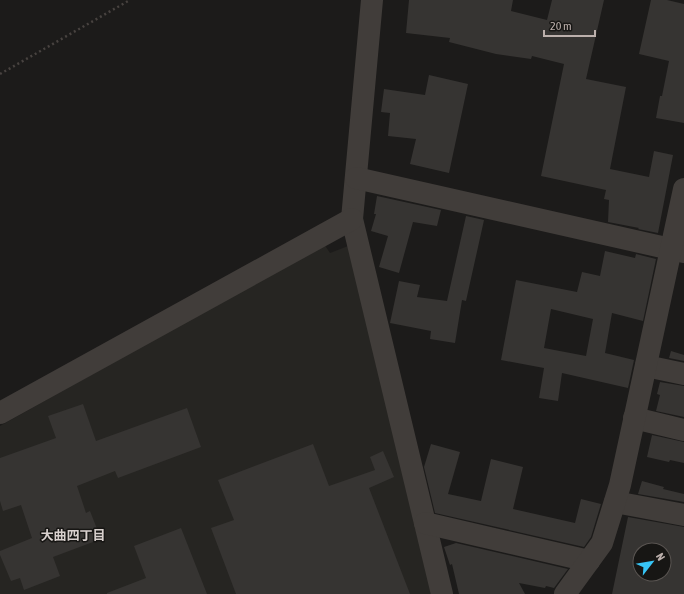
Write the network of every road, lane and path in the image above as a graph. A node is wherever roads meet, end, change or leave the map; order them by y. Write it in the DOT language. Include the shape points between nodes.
graph roads {
  1 [pos="130,0"];
  2 [pos="372,0"];
  3 [pos="0,74"];
  4 [pos="356,178"];
  5 [pos="684,189"];
  6 [pos="352,219"];
  7 [pos="678,250"];
  8 [pos="646,366"];
  9 [pos="684,374"];
  10 [pos="0,413"];
  11 [pos="634,418"];
  12 [pos="684,430"];
  13 [pos="615,502"];
  14 [pos="684,516"];
  15 [pos="425,523"];
  16 [pos="589,561"];
  17 [pos="442,594"];
  18 [pos="565,594"];
  1 -- 3 [label="path"];
  2 -- 4 [label="street"];
  4 -- 6 [label="street"];
  4 -- 7 [label="street"];
  5 -- 7 [label="street"];
  6 -- 10 [label="street"];
  6 -- 15 [label="street"];
  7 -- 8 [label="street"];
  8 -- 9 [label="street"];
  8 -- 11 [label="street"];
  11 -- 12 [label="street"];
  11 -- 13 [label="street"];
  13 -- 14 [label="street"];
  13 -- 16 [label="street" via="602,543"];
  15 -- 16 [label="street"];
  15 -- 17 [label="street"];
  16 -- 18 [label="street"];
}
